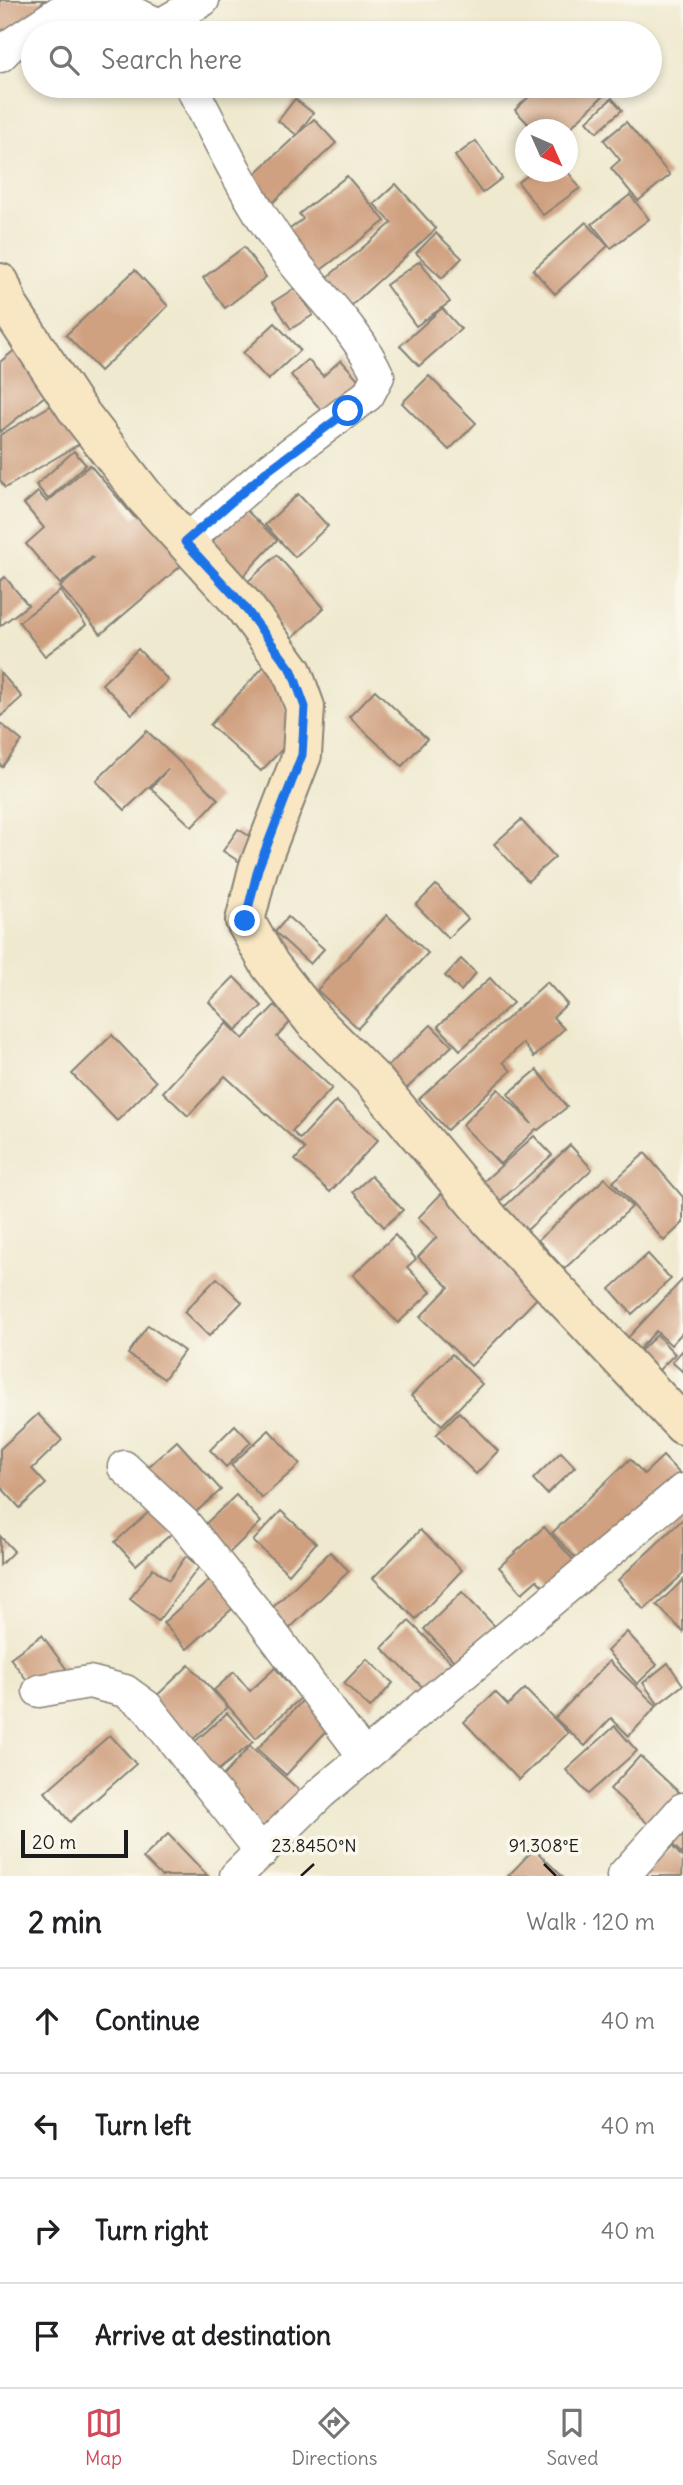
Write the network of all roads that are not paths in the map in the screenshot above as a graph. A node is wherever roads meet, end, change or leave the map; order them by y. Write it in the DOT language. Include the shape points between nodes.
graph roads {
  1 [pos="203,0"];
  2 [pos="45,21"];
  3 [pos="147,21"];
  4 [pos="173,21"];
  5 [pos="21,38"];
  6 [pos="0,56"];
  7 [pos="197,98"];
  8 [pos="0,284"];
  9 [pos="185,542"];
  10 [pos="683,1425"];
  11 [pos="124,1467"];
  12 [pos="683,1490"];
  13 [pos="38,1691"];
  14 [pos="364,1756"];
  15 [pos="683,1809"];
  16 [pos="262,1852"];
  17 [pos="236,1876"];
  18 [pos="623,1876"];
  1 -- 4 [label="street"];
  2 -- 3 [label="street" via="66,7 122,8"];
  5 -- 6 [label="street"];
  7 -- 9 [label="street" via="248,196 281,246 364,349 378,376 368,395 266,472"];
  8 -- 9 [label="street" via="9,307 76,408"];
  9 -- 10 [label="street" via="243,605 292,671 305,707 302,755 258,869 248,908 245,921 251,932 270,965 314,1021 374,1081 491,1221"];
  11 -- 14 [label="street" via="184,1524"];
  12 -- 14 [label="street"];
  13 -- 16 [label="street" via="89,1682 125,1691 147,1707"];
  14 -- 16 [label="street"];
  15 -- 18 [label="street"];
  16 -- 17 [label="street"];
}
